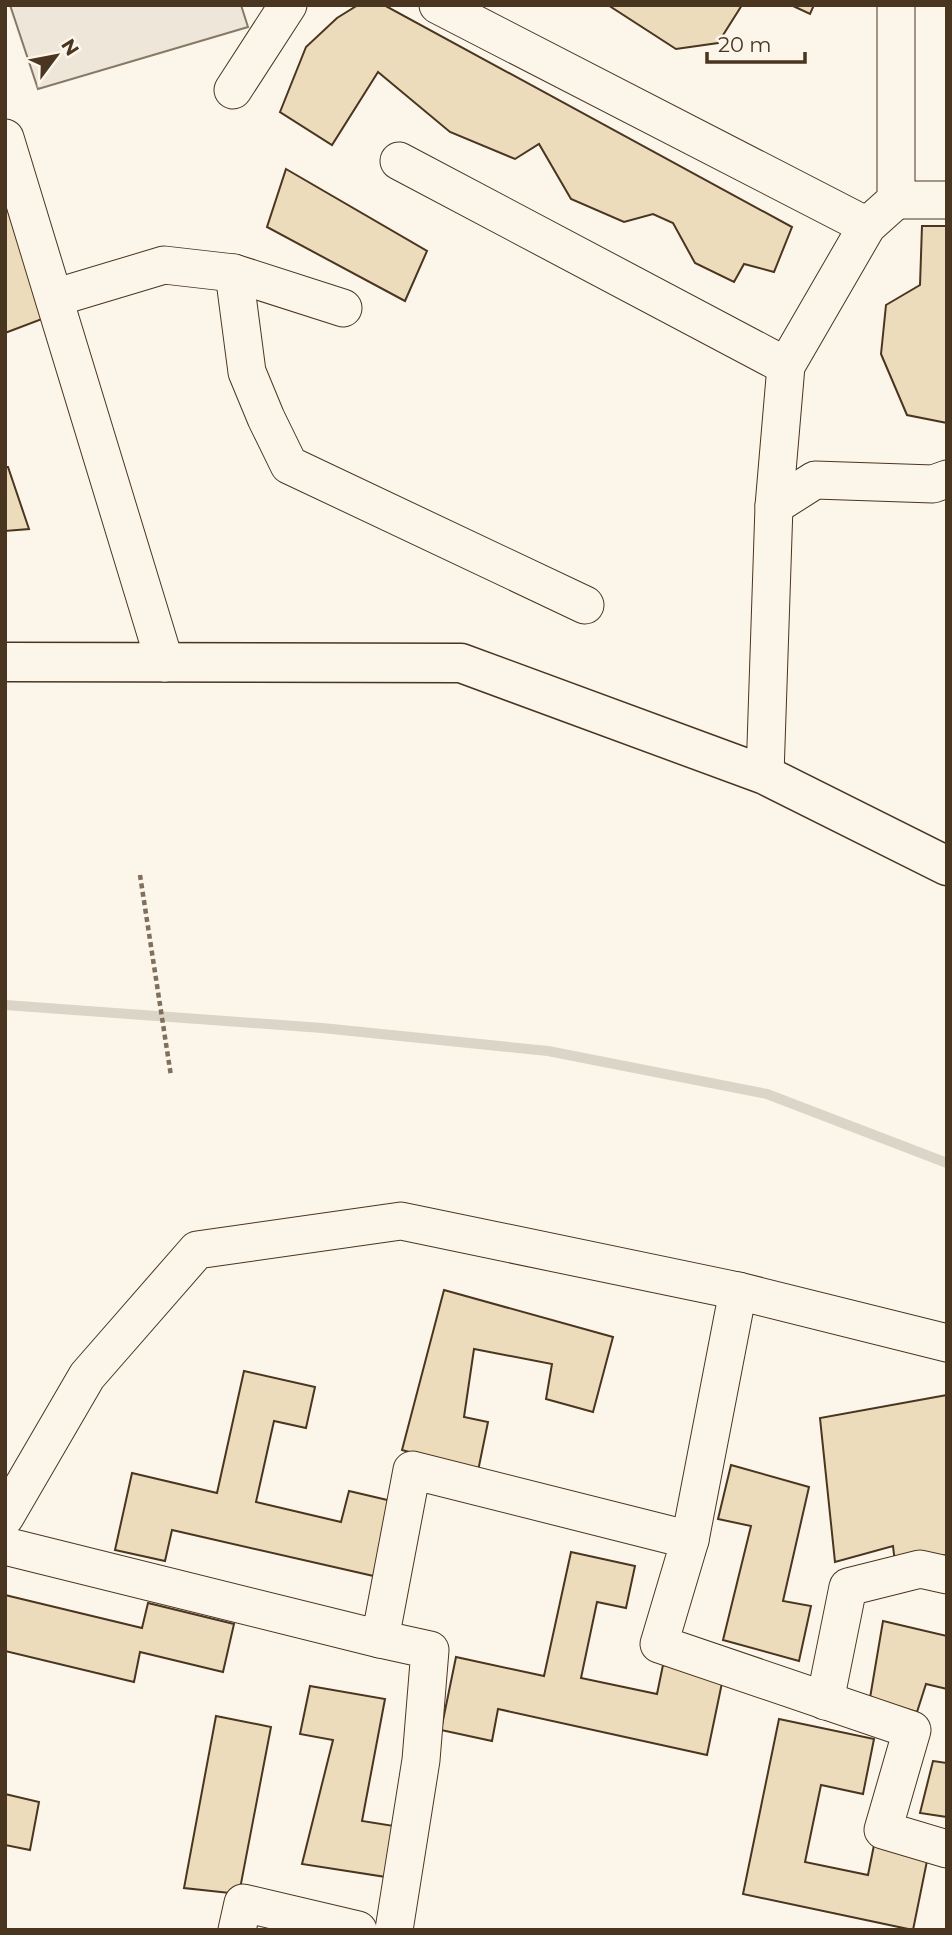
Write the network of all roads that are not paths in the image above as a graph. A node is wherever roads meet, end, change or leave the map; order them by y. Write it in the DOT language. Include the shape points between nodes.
graph roads {
  1 [pos="288,5"];
  2 [pos="439,5"];
  3 [pos="897,5"];
  4 [pos="233,90"];
  5 [pos="5,138"];
  6 [pos="399,161"];
  7 [pos="896,200"];
  8 [pos="947,200"];
  9 [pos="867,226"];
  10 [pos="234,273"];
  11 [pos="54,298"];
  12 [pos="343,307"];
  13 [pos="786,366"];
  14 [pos="947,479"];
  15 [pos="774,506"];
  16 [pos="585,605"];
  17 [pos="5,662"];
  18 [pos="165,663"];
  19 [pos="765,775"];
  20 [pos="947,866"];
  21 [pos="738,1291"];
  22 [pos="947,1343"];
  23 [pos="5,1517"];
  24 [pos="690,1541"];
  25 [pos="5,1546"];
  26 [pos="947,1575"];
  27 [pos="380,1639"];
  28 [pos="825,1701"];
  29 [pos="947,1849"];
  30 [pos="237,1930"];
  31 [pos="358,1930"];
  32 [pos="394,1930"];
  1 -- 4 [label="street"];
  2 -- 9 [label="street"];
  3 -- 7 [label="street"];
  5 -- 11 [label="street"];
  6 -- 13 [label="street"];
  7 -- 8 [label="street"];
  7 -- 9 [label="street"];
  9 -- 13 [label="street"];
  10 -- 11 [label="street" via="164,265"];
  10 -- 12 [label="street"];
  10 -- 16 [label="street" via="247,373 289,465"];
  11 -- 18 [label="street"];
  13 -- 15 [label="street"];
  14 -- 15 [label="street" via="933,484 815,480"];
  15 -- 19 [label="street"];
  17 -- 18 [label="main road"];
  18 -- 19 [label="main road" via="461,663"];
  19 -- 20 [label="main road"];
  21 -- 22 [label="street"];
  21 -- 23 [label="street" via="401,1221 197,1250 87,1376"];
  21 -- 24 [label="street"];
  24 -- 27 [label="street" via="412,1470"];
  24 -- 28 [label="street" via="659,1643"];
  25 -- 27 [label="street"];
  26 -- 28 [label="street" via="920,1569 848,1587"];
  27 -- 32 [label="street" via="430,1650 421,1760"];
  28 -- 29 [label="street" via="912,1730 883,1830"];
  30 -- 31 [label="street" via="243,1903"];
}
